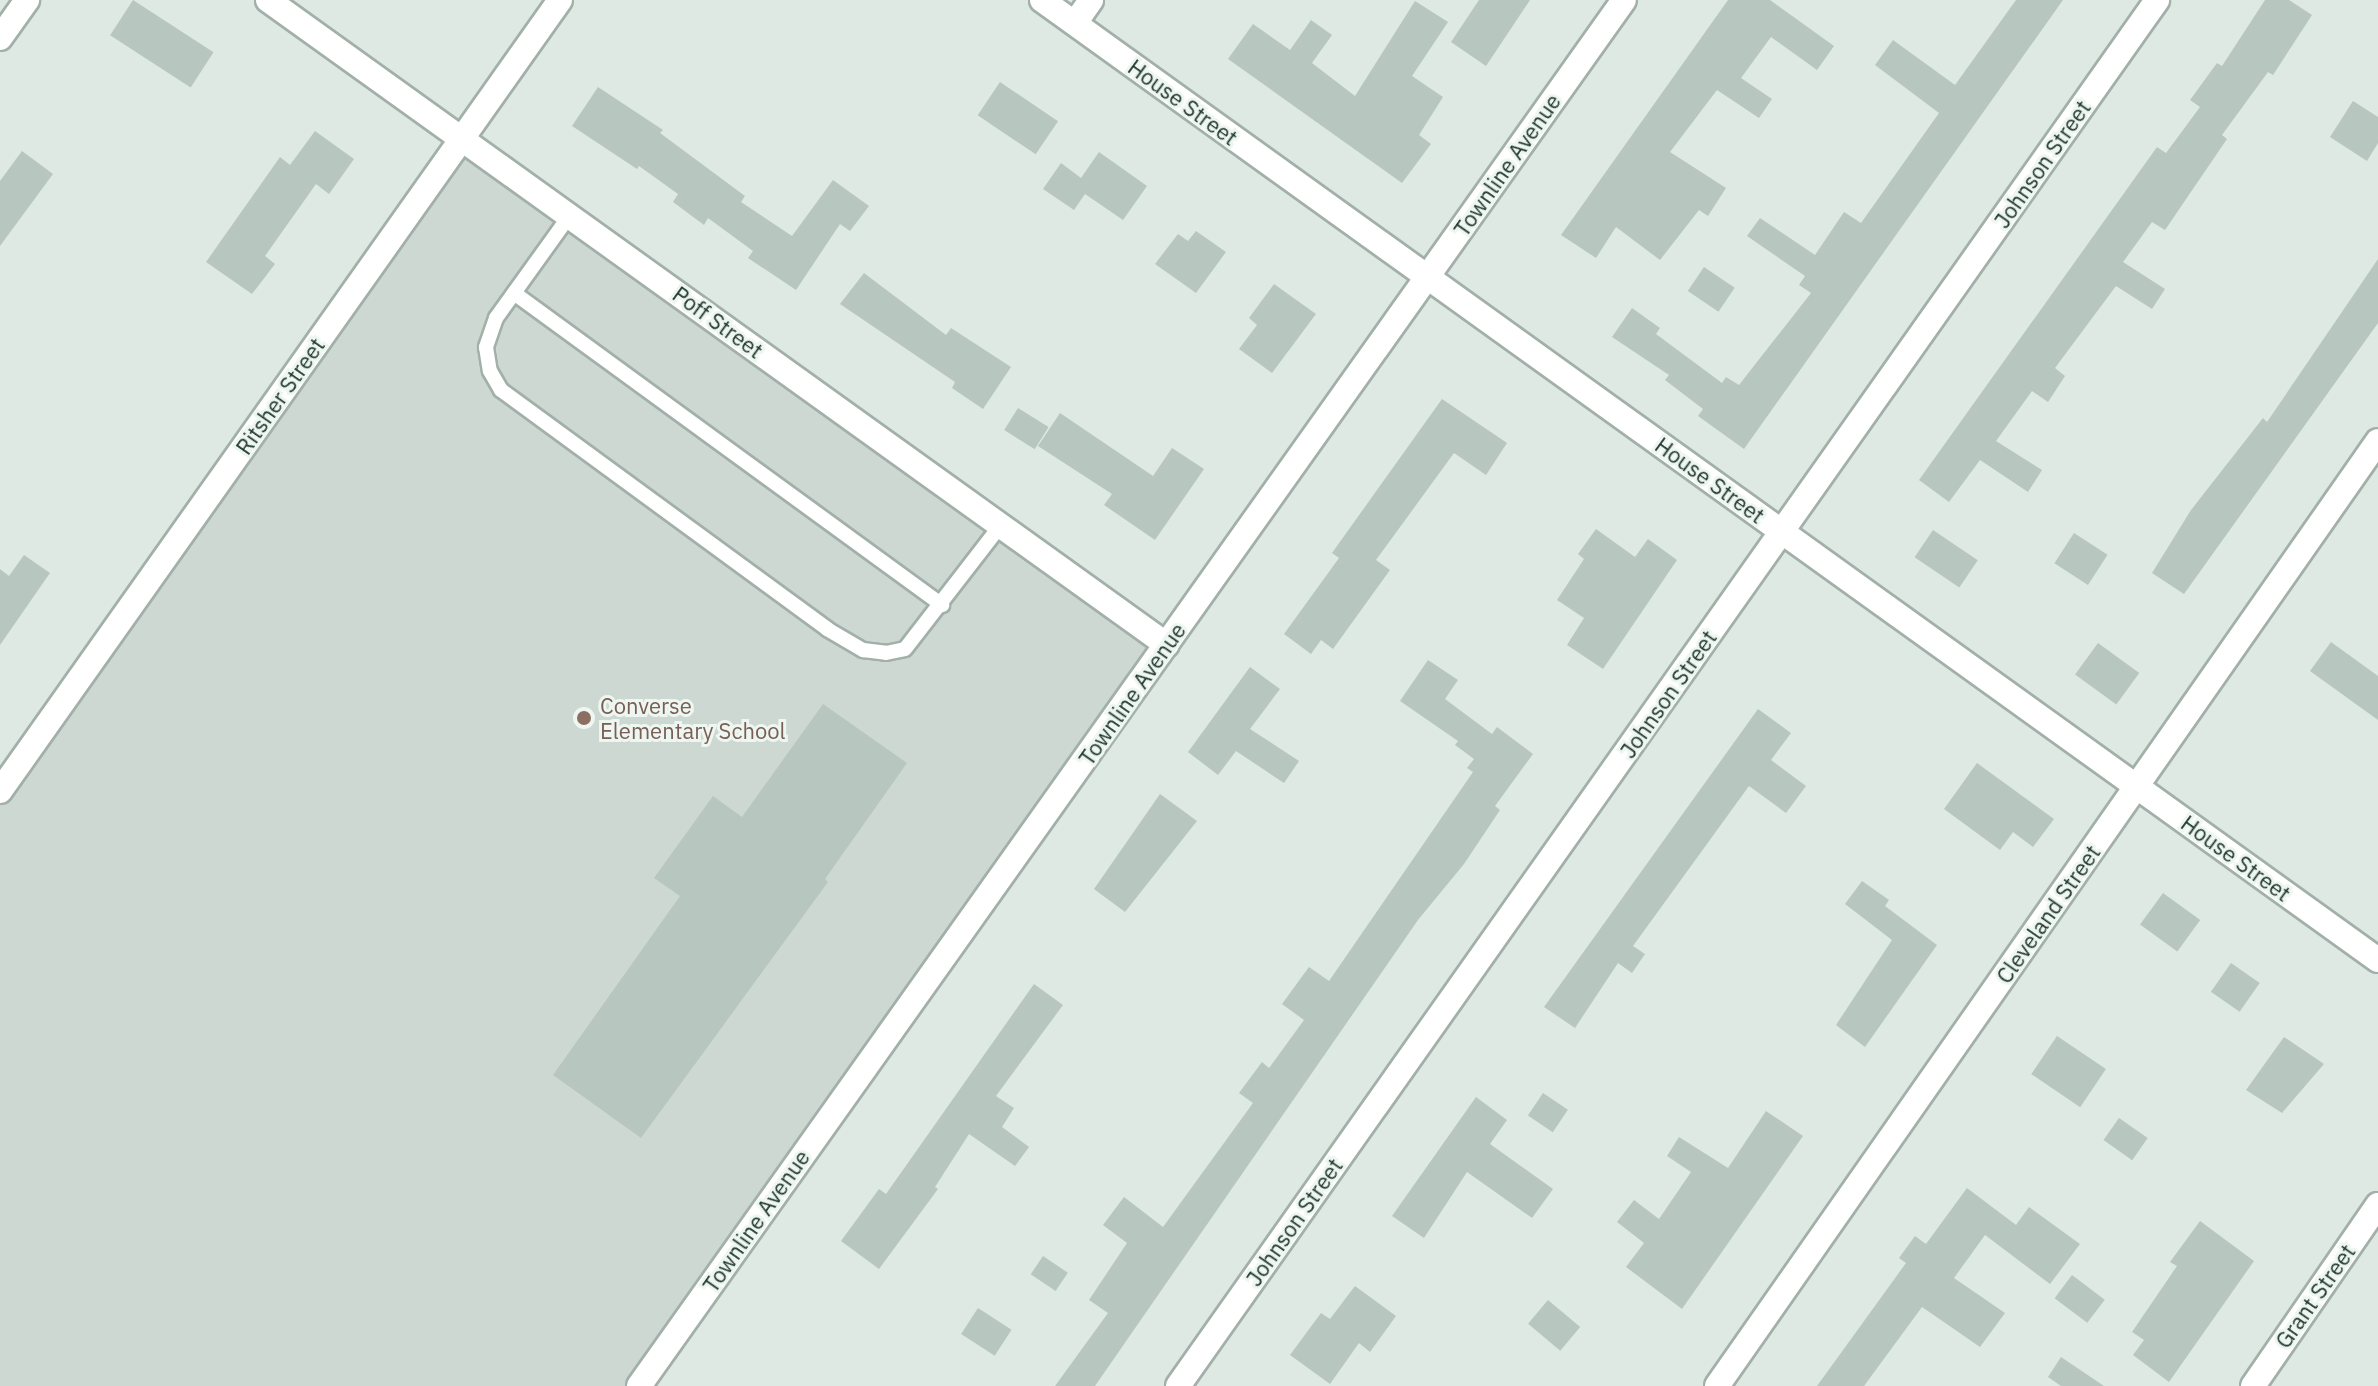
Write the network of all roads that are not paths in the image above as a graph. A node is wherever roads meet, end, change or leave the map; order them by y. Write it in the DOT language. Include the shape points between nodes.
graph roads {
  1 [pos="27,0"];
  2 [pos="268,0"];
  3 [pos="560,0"];
  4 [pos="1042,0"];
  5 [pos="1091,0"];
  6 [pos="1624,0"];
  7 [pos="2157,0"];
  8 [pos="1075,23"];
  9 [pos="0,38"];
  10 [pos="463,139"];
  11 [pos="570,215"];
  12 [pos="1426,278"];
  13 [pos="514,293"];
  14 [pos="2378,441"];
  15 [pos="1000,526"];
  16 [pos="1783,532"];
  17 [pos="942,605"];
  18 [pos="1167,645"];
  19 [pos="2137,786"];
  20 [pos="0,791"];
  21 [pos="2378,960"];
  22 [pos="2378,1205"];
  23 [pos="639,1386"];
  24 [pos="1178,1386"];
  25 [pos="1717,1386"];
  26 [pos="2253,1386"];
  1 -- 9 [label="street"];
  2 -- 10 [label="street, Poff Street"];
  3 -- 10 [label="street, Ritsher Street"];
  4 -- 8 [label="street, House Street"];
  5 -- 8 [label="street"];
  6 -- 12 [label="street, Townline Avenue"];
  7 -- 16 [label="street, Johnson Street"];
  8 -- 12 [label="street, House Street"];
  10 -- 11 [label="street, Poff Street"];
  10 -- 20 [label="street, Ritsher Street"];
  11 -- 13 [label="lane"];
  11 -- 15 [label="street, Poff Street"];
  12 -- 16 [label="street, House Street"];
  12 -- 18 [label="street, Townline Avenue"];
  13 -- 17 [label="lane"];
  13 -- 17 [label="lane" via="496,318 486,347 490,371 501,390 827,629 863,650 886,653 905,649"];
  14 -- 19 [label="street, Cleveland Street"];
  15 -- 17 [label="lane"];
  15 -- 18 [label="street, Poff Street"];
  16 -- 19 [label="street, House Street"];
  16 -- 24 [label="street, Johnson Street"];
  18 -- 23 [label="street, Townline Avenue"];
  19 -- 21 [label="street, House Street"];
  19 -- 25 [label="street, Cleveland Street"];
  22 -- 26 [label="street, Grant Street"];
}
